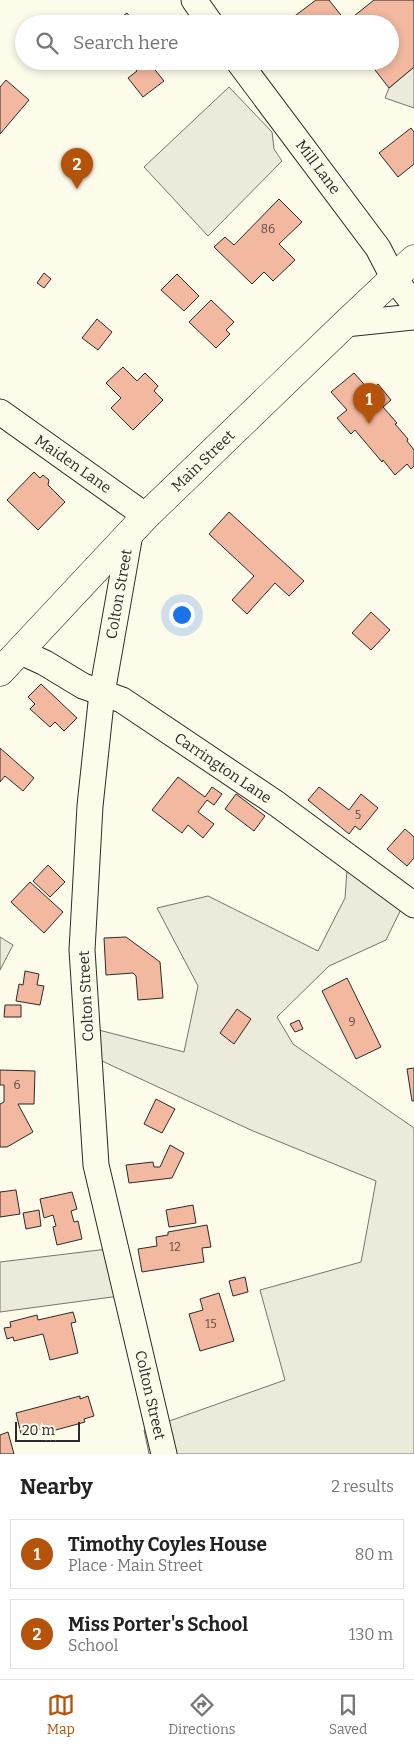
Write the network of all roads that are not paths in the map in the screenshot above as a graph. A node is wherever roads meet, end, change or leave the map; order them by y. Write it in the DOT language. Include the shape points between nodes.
graph roads {
  1 [pos="194,0"];
  2 [pos="205,15"];
  3 [pos="245,70"];
  4 [pos="414,259"];
  5 [pos="393,277"];
  6 [pos="414,304"];
  7 [pos="414,317"];
  8 [pos="345,324"];
  9 [pos="0,412"];
  10 [pos="138,525"];
  11 [pos="19,651"];
  12 [pos="0,672"];
  13 [pos="102,693"];
  14 [pos="414,905"];
  15 [pos="164,1454"];
  1 -- 2 [label="street"];
  3 -- 5 [label="street, Mill Lane" via="378,248"];
  4 -- 5 [label="highway, Main Street"];
  5 -- 6 [label="street, Mill Lane"];
  5 -- 8 [label="highway, Main Street"];
  7 -- 8 [label="street"];
  8 -- 10 [label="highway, Main Street"];
  9 -- 10 [label="street, Maiden Lane"];
  10 -- 11 [label="highway, Main Street"];
  10 -- 13 [label="street, Colton Street"];
  11 -- 12 [label="highway, Main Street"];
  11 -- 13 [label="street, Carrington Lane"];
  13 -- 14 [label="street, Carrington Lane" via="118,698 277,804"];
  13 -- 15 [label="street, Colton Street" via="90,806 82,950 96,1165"];
}
